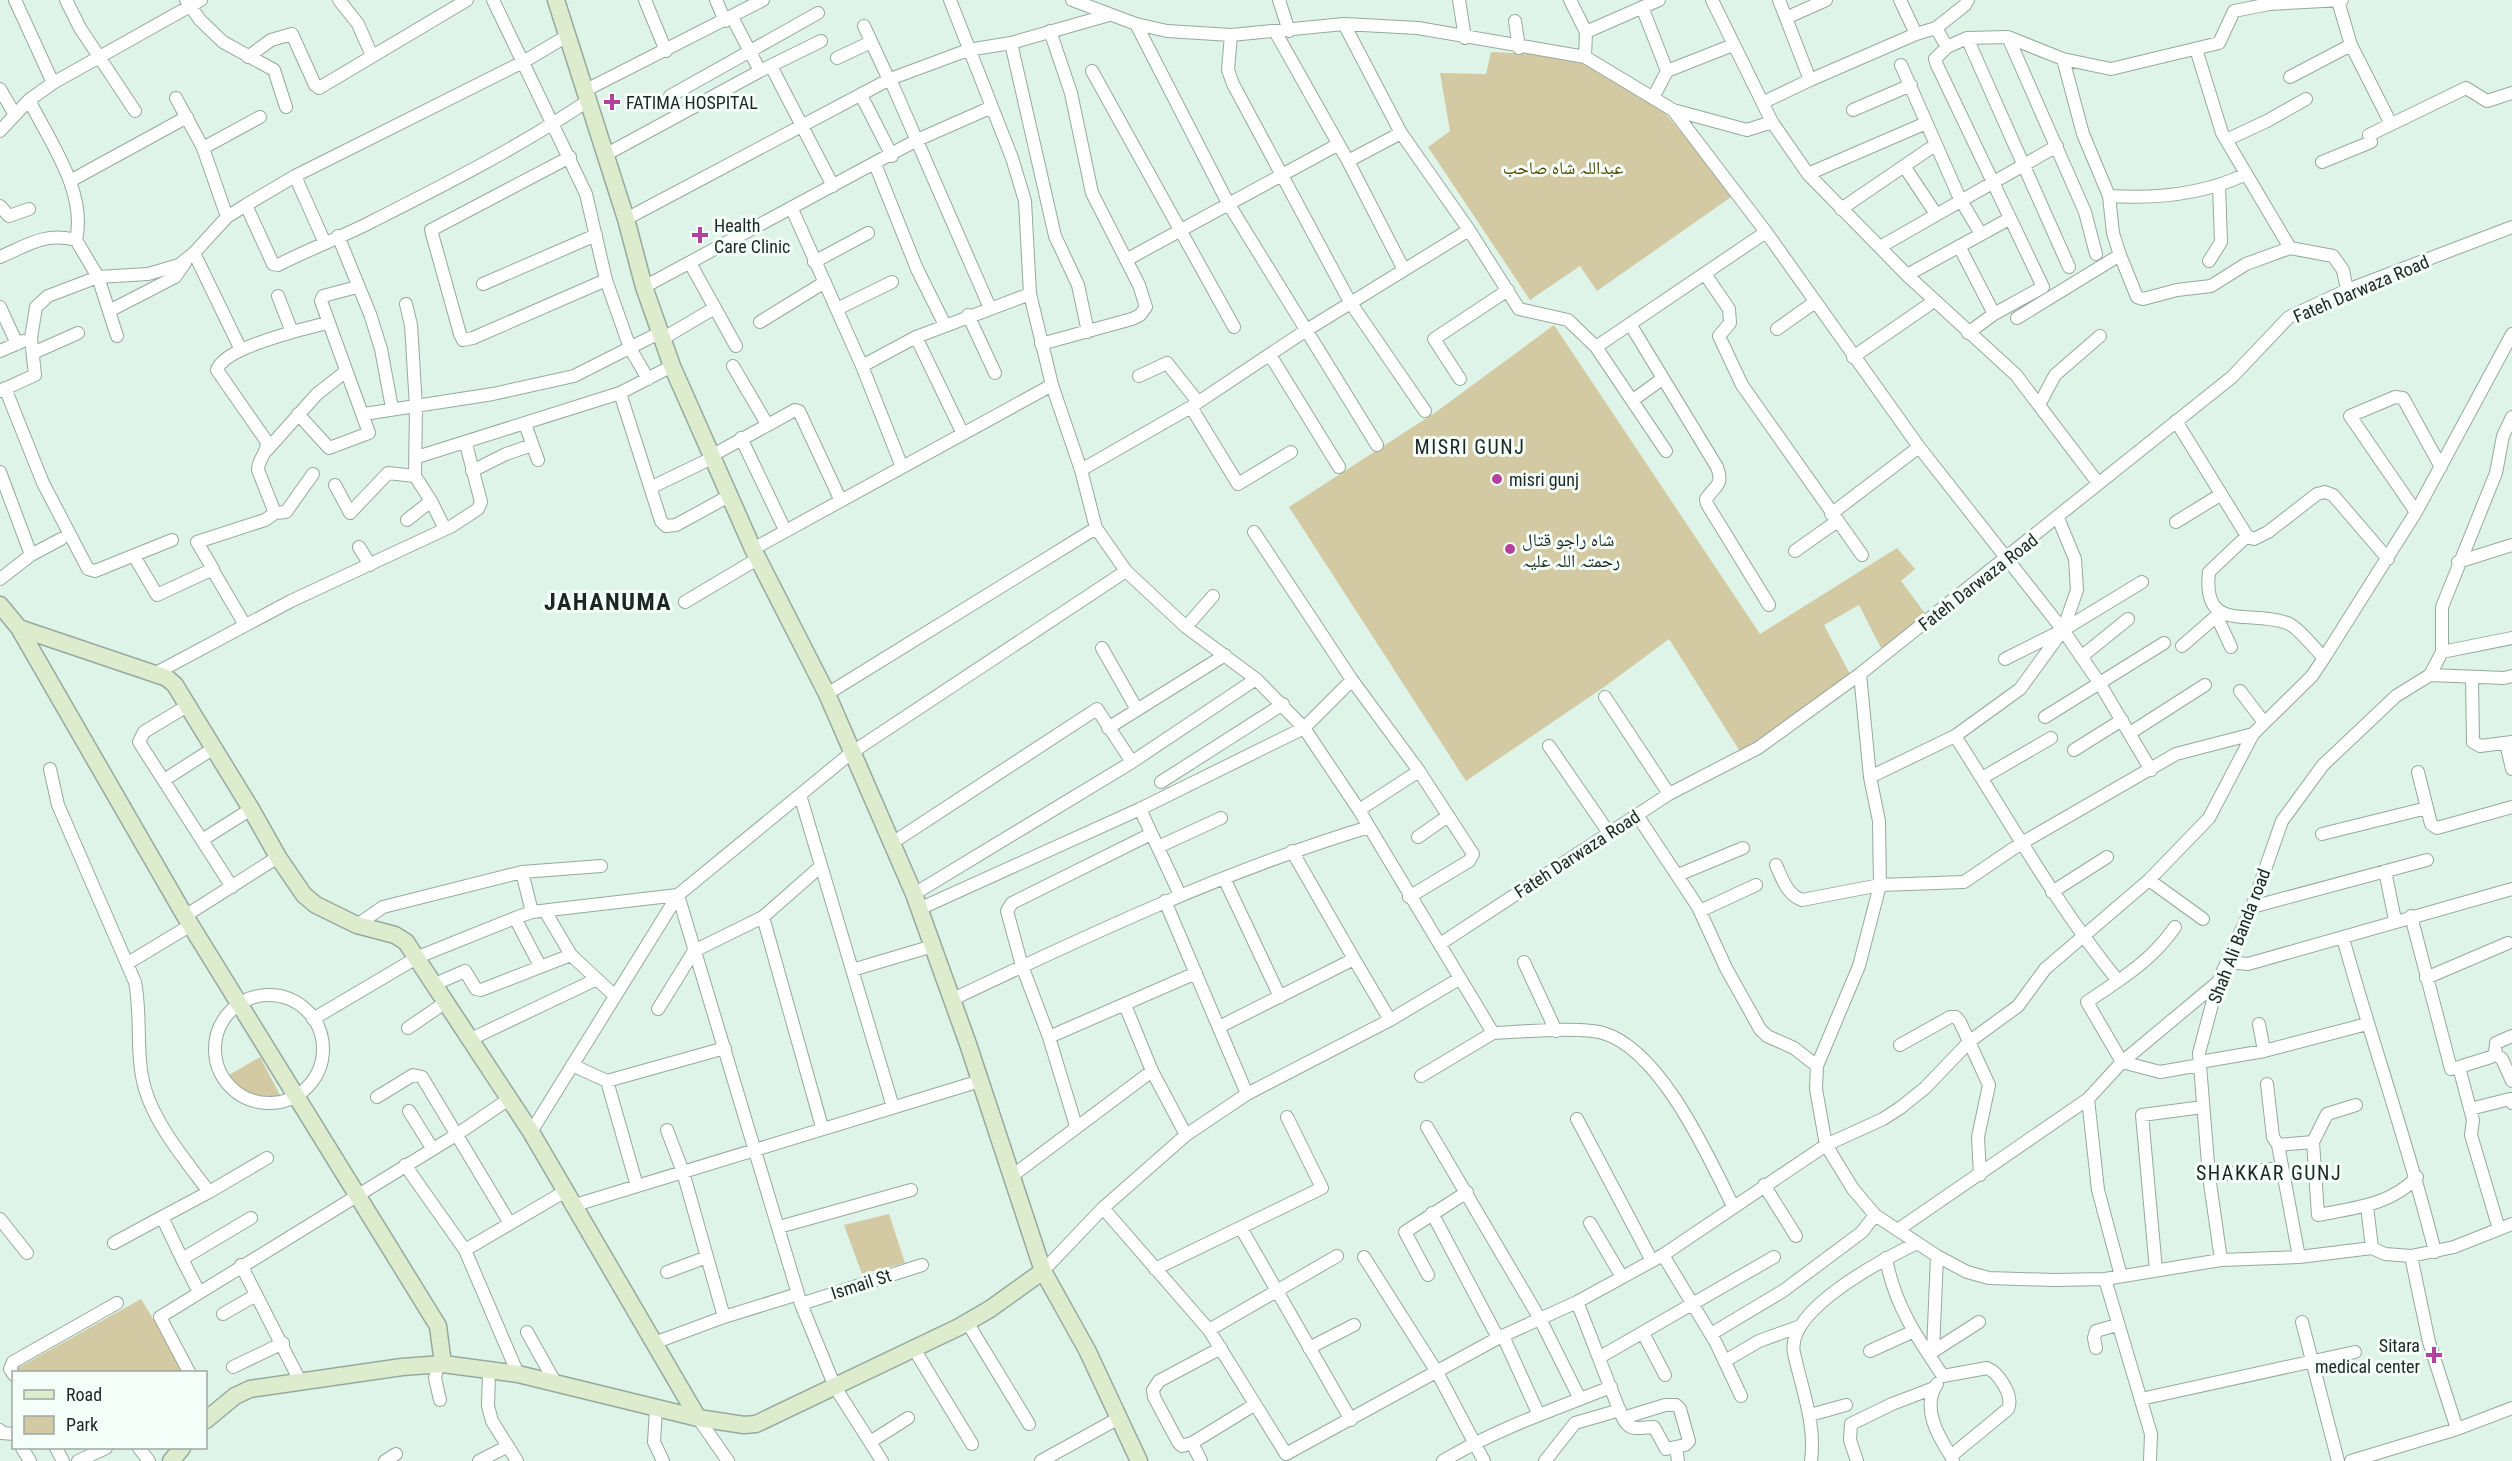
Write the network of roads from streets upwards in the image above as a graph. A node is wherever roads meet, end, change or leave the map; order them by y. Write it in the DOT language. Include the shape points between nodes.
graph roads {
  1 [pos="15,0"];
  2 [pos="66,0"];
  3 [pos="201,0"];
  4 [pos="339,0"];
  5 [pos="467,0"];
  6 [pos="492,0"];
  7 [pos="556,0"];
  8 [pos="645,0"];
  9 [pos="716,0"];
  10 [pos="763,0"];
  11 [pos="950,0"];
  12 [pos="1072,0"];
  13 [pos="1279,0"];
  14 [pos="1459,0"];
  15 [pos="1570,0"];
  16 [pos="1659,0"];
  17 [pos="1712,0"];
  18 [pos="1779,0"];
  19 [pos="1826,0"];
  20 [pos="1900,0"];
  21 [pos="1968,0"];
  22 [pos="2340,1"];
  23 [pos="187,2"];
  24 [pos="1642,7"];
  25 [pos="818,13"];
  26 [pos="1109,15"];
  27 [pos="1788,16"];
  28 [pos="729,19"];
  29 [pos="1515,21"];
  30 [pos="1136,24"];
  31 [pos="1344,24"];
  32 [pos="864,26"];
  33 [pos="1936,28"];
  34 [pos="1050,31"];
  35 [pos="1289,31"];
  36 [pos="1586,32"];
  37 [pos="1276,33"];
  38 [pos="1916,34"];
  39 [pos="567,36"];
  40 [pos="1231,36"];
  41 [pos="2008,36"];
  42 [pos="1466,38"];
  43 [pos="1967,38"];
  44 [pos="821,41"];
  45 [pos="871,42"];
  46 [pos="1011,43"];
  47 [pos="1733,45"];
  48 [pos="2351,45"];
  49 [pos="1947,47"];
  50 [pos="1519,48"];
  51 [pos="2196,49"];
  52 [pos="750,50"];
  53 [pos="968,50"];
  54 [pos="666,51"];
  55 [pos="98,56"];
  56 [pos="372,56"];
  57 [pos="248,57"];
  58 [pos="1585,57"];
  59 [pos="837,58"];
  60 [pos="2063,59"];
  61 [pos="523,62"];
  62 [pos="1901,65"];
  63 [pos="766,68"];
  64 [pos="1092,71"];
  65 [pos="1667,71"];
  66 [pos="2290,77"];
  67 [pos="890,79"];
  68 [pos="1810,80"];
  69 [pos="53,83"];
  70 [pos="1911,85"];
  71 [pos="0,89"];
  72 [pos="2512,93"];
  73 [pos="588,95"];
  74 [pos="861,95"];
  75 [pos="670,96"];
  76 [pos="176,98"];
  77 [pos="1653,98"];
  78 [pos="2306,99"];
  79 [pos="29,100"];
  80 [pos="1764,102"];
  81 [pos="992,106"];
  82 [pos="286,107"];
  83 [pos="1673,110"];
  84 [pos="1853,110"];
  85 [pos="135,111"];
  86 [pos="15,115"];
  87 [pos="187,117"];
  88 [pos="260,117"];
  89 [pos="1772,122"];
  90 [pos="1926,123"];
  91 [pos="554,124"];
  92 [pos="2391,124"];
  93 [pos="800,127"];
  94 [pos="0,131"];
  95 [pos="1401,133"];
  96 [pos="917,140"];
  97 [pos="2226,140"];
  98 [pos="1337,145"];
  99 [pos="1935,145"];
  100 [pos="2057,146"];
  101 [pos="203,148"];
  102 [pos="605,155"];
  103 [pos="892,156"];
  104 [pos="570,157"];
  105 [pos="1348,161"];
  106 [pos="2322,162"];
  107 [pos="874,164"];
  108 [pos="2023,164"];
  109 [pos="1904,166"];
  110 [pos="1283,174"];
  111 [pos="1808,174"];
  112 [pos="2244,175"];
  113 [pos="295,176"];
  114 [pos="70,181"];
  115 [pos="1991,182"];
  116 [pos="2219,185"];
  117 [pos="833,186"];
  118 [pos="2109,196"];
  119 [pos="1960,199"];
  120 [pos="1228,203"];
  121 [pos="246,205"];
  122 [pos="0,206"];
  123 [pos="29,209"];
  124 [pos="792,209"];
  125 [pos="1840,209"];
  126 [pos="1936,214"];
  127 [pos="227,217"];
  128 [pos="626,219"];
  129 [pos="2008,219"];
  130 [pos="2512,227"];
  131 [pos="1179,230"];
  132 [pos="1469,230"];
  133 [pos="1766,232"];
  134 [pos="868,233"];
  135 [pos="1981,234"];
  136 [pos="596,235"];
  137 [pos="338,236"];
  138 [pos="76,240"];
  139 [pos="324,241"];
  140 [pos="1959,246"];
  141 [pos="1880,247"];
  142 [pos="2290,248"];
  143 [pos="2096,254"];
  144 [pos="2120,255"];
  145 [pos="190,256"];
  146 [pos="0,257"];
  147 [pos="1126,260"];
  148 [pos="2209,261"];
  149 [pos="814,262"];
  150 [pos="690,263"];
  151 [pos="2069,267"];
  152 [pos="1404,270"];
  153 [pos="1705,274"];
  154 [pos="1907,276"];
  155 [pos="98,277"];
  156 [pos="606,280"];
  157 [pos="825,282"];
  158 [pos="892,282"];
  159 [pos="483,284"];
  160 [pos="357,286"];
  161 [pos="644,287"];
  162 [pos="1508,290"];
  163 [pos="2347,291"];
  164 [pos="1030,294"];
  165 [pos="278,296"];
  166 [pos="1934,301"];
  167 [pos="1350,302"];
  168 [pos="1815,302"];
  169 [pos="406,304"];
  170 [pos="0,308"];
  171 [pos="990,308"];
  172 [pos="713,309"];
  173 [pos="837,309"];
  174 [pos="109,311"];
  175 [pos="1994,314"];
  176 [pos="968,315"];
  177 [pos="2016,318"];
  178 [pos="760,322"];
  179 [pos="327,323"];
  180 [pos="1630,324"];
  181 [pos="945,325"];
  182 [pos="1234,327"];
  183 [pos="1777,329"];
  184 [pos="1305,331"];
  185 [pos="292,332"];
  186 [pos="1088,332"];
  187 [pos="78,333"];
  188 [pos="1968,333"];
  189 [pos="2512,334"];
  190 [pos="117,336"];
  191 [pos="662,336"];
  192 [pos="2100,336"];
  193 [pos="916,337"];
  194 [pos="31,338"];
  195 [pos="17,344"];
  196 [pos="1041,344"];
  197 [pos="735,345"];
  198 [pos="1596,347"];
  199 [pos="630,348"];
  200 [pos="241,350"];
  201 [pos="0,351"];
  202 [pos="33,352"];
  203 [pos="1270,355"];
  204 [pos="1853,357"];
  205 [pos="672,366"];
  206 [pos="734,366"];
  207 [pos="862,366"];
  208 [pos="345,372"];
  209 [pos="995,373"];
  210 [pos="1139,376"];
  211 [pos="648,379"];
  212 [pos="1460,379"];
  213 [pos="1662,379"];
  214 [pos="1052,385"];
  215 [pos="3,389"];
  216 [pos="620,393"];
  217 [pos="1633,400"];
  218 [pos="1194,404"];
  219 [pos="2039,405"];
  220 [pos="416,406"];
  221 [pos="392,408"];
  222 [pos="1425,411"];
  223 [pos="298,414"];
  224 [pos="364,414"];
  225 [pos="2512,417"];
  226 [pos="2176,421"];
  227 [pos="525,424"];
  228 [pos="766,424"];
  229 [pos="962,432"];
  230 [pos="741,438"];
  231 [pos="466,444"];
  232 [pos="532,445"];
  233 [pos="1377,445"];
  234 [pos="1919,447"];
  235 [pos="267,450"];
  236 [pos="1666,451"];
  237 [pos="1291,452"];
  238 [pos="417,457"];
  239 [pos="711,457"];
  240 [pos="538,460"];
  241 [pos="902,467"];
  242 [pos="1339,467"];
  243 [pos="2441,467"];
  244 [pos="1081,470"];
  245 [pos="472,471"];
  246 [pos="0,472"];
  247 [pos="312,474"];
  248 [pos="415,476"];
  249 [pos="2097,483"];
  250 [pos="335,484"];
  251 [pos="652,487"];
  252 [pos="2220,495"];
  253 [pos="729,496"];
  254 [pos="431,501"];
  255 [pos="841,501"];
  256 [pos="2416,512"];
  257 [pos="275,513"];
  258 [pos="1834,518"];
  259 [pos="2058,518"];
  260 [pos="407,520"];
  261 [pos="2176,522"];
  262 [pos="1096,528"];
  263 [pos="445,529"];
  264 [pos="785,530"];
  265 [pos="1254,532"];
  266 [pos="2247,537"];
  267 [pos="61,539"];
  268 [pos="172,540"];
  269 [pos="2512,545"];
  270 [pos="359,547"];
  271 [pos="1795,551"];
  272 [pos="756,554"];
  273 [pos="31,555"];
  274 [pos="1862,555"];
  275 [pos="134,556"];
  276 [pos="2005,559"];
  277 [pos="2388,559"];
  278 [pos="2458,562"];
  279 [pos="370,565"];
  280 [pos="212,569"];
  281 [pos="1126,571"];
  282 [pos="0,579"];
  283 [pos="2142,582"];
  284 [pos="1213,596"];
  285 [pos="685,602"];
  286 [pos="0,605"];
  287 [pos="1769,605"];
  288 [pos="2218,615"];
  289 [pos="2128,619"];
  290 [pos="245,625"];
  291 [pos="19,627"];
  292 [pos="1186,627"];
  293 [pos="2063,630"];
  294 [pos="2512,638"];
  295 [pos="2164,643"];
  296 [pos="2182,646"];
  297 [pos="2230,647"];
  298 [pos="1102,648"];
  299 [pos="2442,652"];
  300 [pos="1225,655"];
  301 [pos="2081,657"];
  302 [pos="2324,658"];
  303 [pos="2005,659"];
  304 [pos="156,673"];
  305 [pos="1860,674"];
  306 [pos="2430,675"];
  307 [pos="2512,676"];
  308 [pos="2472,677"];
  309 [pos="1256,679"];
  310 [pos="1352,680"];
  311 [pos="2100,684"];
  312 [pos="2205,685"];
  313 [pos="2240,691"];
  314 [pos="826,694"];
  315 [pos="1605,697"];
  316 [pos="1283,704"];
  317 [pos="187,706"];
  318 [pos="1137,708"];
  319 [pos="2045,717"];
  320 [pos="2122,720"];
  321 [pos="2263,721"];
  322 [pos="1108,728"];
  323 [pos="1304,728"];
  324 [pos="2130,733"];
  325 [pos="2253,734"];
  326 [pos="1955,736"];
  327 [pos="2051,738"];
  328 [pos="2509,742"];
  329 [pos="1549,746"];
  330 [pos="213,748"];
  331 [pos="2074,750"];
  332 [pos="851,753"];
  333 [pos="1132,762"];
  334 [pos="50,769"];
  335 [pos="2512,769"];
  336 [pos="2151,770"];
  337 [pos="1419,771"];
  338 [pos="2418,772"];
  339 [pos="1870,777"];
  340 [pos="1982,778"];
  341 [pos="164,780"];
  342 [pos="1161,782"];
  343 [pos="1669,794"];
  344 [pos="800,795"];
  345 [pos="2512,807"];
  346 [pos="2427,808"];
  347 [pos="251,809"];
  348 [pos="1140,809"];
  349 [pos="1359,810"];
  350 [pos="1637,814"];
  351 [pos="1449,816"];
  352 [pos="1221,818"];
  353 [pos="1370,827"];
  354 [pos="1608,833"];
  355 [pos="1151,834"];
  356 [pos="2322,834"];
  357 [pos="1418,837"];
  358 [pos="202,840"];
  359 [pos="892,843"];
  360 [pos="2020,844"];
  361 [pos="1158,847"];
  362 [pos="1743,848"];
  363 [pos="1292,851"];
  364 [pos="278,857"];
  365 [pos="2107,857"];
  366 [pos="2427,860"];
  367 [pos="1776,865"];
  368 [pos="602,866"];
  369 [pos="821,866"];
  370 [pos="2385,871"];
  371 [pos="522,872"];
  372 [pos="1678,874"];
  373 [pos="1224,878"];
  374 [pos="2149,879"];
  375 [pos="1756,885"];
  376 [pos="1880,885"];
  377 [pos="232,887"];
  378 [pos="2512,889"];
  379 [pos="2052,892"];
  380 [pos="678,895"];
  381 [pos="1180,895"];
  382 [pos="1409,897"];
  383 [pos="1165,901"];
  384 [pos="917,902"];
  385 [pos="2252,907"];
  386 [pos="1700,910"];
  387 [pos="545,911"];
  388 [pos="532,912"];
  389 [pos="763,916"];
  390 [pos="2411,916"];
  391 [pos="515,918"];
  392 [pos="188,920"];
  393 [pos="2203,920"];
  394 [pos="2395,920"];
  395 [pos="357,925"];
  396 [pos="2175,927"];
  397 [pos="2083,937"];
  398 [pos="2343,938"];
  399 [pos="2508,943"];
  400 [pos="1440,944"];
  401 [pos="933,946"];
  402 [pos="694,951"];
  403 [pos="571,955"];
  404 [pos="418,957"];
  405 [pos="1354,959"];
  406 [pos="1524,962"];
  407 [pos="2227,962"];
  408 [pos="128,963"];
  409 [pos="540,966"];
  410 [pos="1022,966"];
  411 [pos="852,970"];
  412 [pos="1196,973"];
  413 [pos="2426,978"];
  414 [pos="595,980"];
  415 [pos="1459,980"];
  416 [pos="2118,981"];
  417 [pos="2218,982"];
  418 [pos="435,984"];
  419 [pos="615,996"];
  420 [pos="1280,997"];
  421 [pos="951,1000"];
  422 [pos="446,1002"];
  423 [pos="240,1003"];
  424 [pos="1125,1005"];
  425 [pos="658,1009"];
  426 [pos="313,1019"];
  427 [pos="1390,1020"];
  428 [pos="2259,1024"];
  429 [pos="2367,1024"];
  430 [pos="1219,1027"];
  431 [pos="408,1028"];
  432 [pos="1556,1031"];
  433 [pos="1493,1033"];
  434 [pos="2512,1036"];
  435 [pos="1049,1037"];
  436 [pos="471,1039"];
  437 [pos="1970,1041"];
  438 [pos="1900,1045"];
  439 [pos="725,1048"];
  440 [pos="2264,1051"];
  441 [pos="2495,1054"];
  442 [pos="2122,1062"];
  443 [pos="2200,1063"];
  444 [pos="572,1065"];
  445 [pos="1817,1066"];
  446 [pos="2459,1067"];
  447 [pos="1152,1071"];
  448 [pos="1420,1076"];
  449 [pos="607,1081"];
  450 [pos="980,1081"];
  451 [pos="2512,1081"];
  452 [pos="2267,1084"];
  453 [pos="1247,1094"];
  454 [pos="296,1096"];
  455 [pos="376,1097"];
  456 [pos="508,1099"];
  457 [pos="2088,1099"];
  458 [pos="2512,1103"];
  459 [pos="2356,1105"];
  460 [pos="893,1107"];
  461 [pos="2203,1107"];
  462 [pos="2470,1109"];
  463 [pos="409,1111"];
  464 [pos="1287,1117"];
  465 [pos="1577,1119"];
  466 [pos="1076,1126"];
  467 [pos="822,1127"];
  468 [pos="1427,1127"];
  469 [pos="667,1130"];
  470 [pos="531,1132"];
  471 [pos="456,1135"];
  472 [pos="1186,1135"];
  473 [pos="2313,1143"];
  474 [pos="1826,1145"];
  475 [pos="2278,1145"];
  476 [pos="432,1148"];
  477 [pos="756,1149"];
  478 [pos="267,1158"];
  479 [pos="405,1165"];
  480 [pos="2281,1168"];
  481 [pos="683,1172"];
  482 [pos="1980,1175"];
  483 [pos="1012,1176"];
  484 [pos="2209,1176"];
  485 [pos="2417,1177"];
  486 [pos="1764,1185"];
  487 [pos="637,1186"];
  488 [pos="911,1190"];
  489 [pos="209,1192"];
  490 [pos="1467,1192"];
  491 [pos="357,1196"];
  492 [pos="568,1199"];
  493 [pos="1733,1206"];
  494 [pos="2367,1206"];
  495 [pos="1103,1208"];
  496 [pos="1432,1213"];
  497 [pos="1875,1215"];
  498 [pos="162,1217"];
  499 [pos="251,1218"];
  500 [pos="0,1220"];
  501 [pos="509,1222"];
  502 [pos="1590,1223"];
  503 [pos="2512,1224"];
  504 [pos="778,1227"];
  505 [pos="1241,1227"];
  506 [pos="2499,1229"];
  507 [pos="1899,1230"];
  508 [pos="1796,1236"];
  509 [pos="114,1243"];
  510 [pos="1917,1243"];
  511 [pos="2372,1248"];
  512 [pos="465,1250"];
  513 [pos="2435,1252"];
  514 [pos="27,1253"];
  515 [pos="1663,1255"];
  516 [pos="1337,1256"];
  517 [pos="1937,1256"];
  518 [pos="2411,1256"];
  519 [pos="707,1257"];
  520 [pos="1364,1257"];
  521 [pos="1774,1257"];
  522 [pos="2299,1257"];
  523 [pos="1886,1258"];
  524 [pos="183,1259"];
  525 [pos="2222,1260"];
  526 [pos="1652,1261"];
  527 [pos="241,1265"];
  528 [pos="922,1265"];
  529 [pos="1155,1269"];
  530 [pos="2156,1270"];
  531 [pos="1043,1271"];
  532 [pos="667,1272"];
  533 [pos="1428,1275"];
  534 [pos="2121,1276"];
  535 [pos="1622,1277"];
  536 [pos="2105,1279"];
  537 [pos="199,1292"];
  538 [pos="1278,1292"];
  539 [pos="256,1295"];
  540 [pos="799,1299"];
  541 [pos="1578,1302"];
  542 [pos="117,1304"];
  543 [pos="1693,1305"];
  544 [pos="223,1314"];
  545 [pos="724,1317"];
  546 [pos="1540,1318"];
  547 [pos="968,1322"];
  548 [pos="1979,1322"];
  549 [pos="2302,1322"];
  550 [pos="1354,1325"];
  551 [pos="2117,1325"];
  552 [pos="1798,1328"];
  553 [pos="1209,1330"];
  554 [pos="527,1332"];
  555 [pos="1912,1332"];
  556 [pos="1643,1334"];
  557 [pos="1711,1334"];
  558 [pos="1501,1337"];
  559 [pos="283,1343"];
  560 [pos="654,1343"];
  561 [pos="1221,1348"];
  562 [pos="1310,1348"];
  563 [pos="2096,1348"];
  564 [pos="914,1349"];
  565 [pos="1870,1351"];
  566 [pos="2355,1352"];
  567 [pos="1931,1353"];
  568 [pos="1599,1357"];
  569 [pos="1725,1360"];
  570 [pos="2312,1364"];
  571 [pos="440,1365"];
  572 [pos="233,1367"];
  573 [pos="188,1371"];
  574 [pos="12,1372"];
  575 [pos="489,1372"];
  576 [pos="1437,1372"];
  577 [pos="518,1374"];
  578 [pos="1665,1375"];
  579 [pos="1943,1376"];
  580 [pos="300,1381"];
  581 [pos="556,1383"];
  582 [pos="835,1387"];
  583 [pos="1611,1387"];
  584 [pos="1934,1388"];
  585 [pos="1741,1396"];
  586 [pos="1580,1399"];
  587 [pos="2141,1399"];
  588 [pos="440,1400"];
  589 [pos="1254,1405"];
  590 [pos="1846,1405"];
  591 [pos="2512,1408"];
  592 [pos="656,1409"];
  593 [pos="207,1413"];
  594 [pos="1538,1413"];
  595 [pos="1622,1414"];
  596 [pos="1810,1415"];
  597 [pos="698,1418"];
  598 [pos="908,1418"];
  599 [pos="1119,1418"];
  600 [pos="1351,1420"];
  601 [pos="1029,1424"];
  602 [pos="2457,1428"];
  603 [pos="870,1442"];
  604 [pos="1474,1442"];
  605 [pos="1192,1443"];
  606 [pos="972,1444"];
  607 [pos="508,1446"];
  608 [pos="1676,1448"];
  609 [pos="104,1449"];
  610 [pos="140,1449"];
  611 [pos="182,1449"];
  612 [pos="396,1454"];
  613 [pos="1282,1457"];
  614 [pos="1952,1459"];
  615 [pos="78,1461"];
  616 [pos="149,1461"];
  617 [pos="171,1461"];
  618 [pos="385,1461"];
  619 [pos="479,1461"];
  620 [pos="517,1461"];
  621 [pos="663,1461"];
  622 [pos="728,1461"];
  623 [pos="882,1461"];
  624 [pos="1041,1461"];
  625 [pos="1139,1461"];
  626 [pos="1201,1461"];
  627 [pos="1443,1461"];
  628 [pos="1484,1461"];
  629 [pos="1545,1461"];
  630 [pos="1678,1461"];
  631 [pos="1811,1461"];
  632 [pos="1857,1461"];
  633 [pos="2150,1461"];
  634 [pos="2338,1461"];
  635 [pos="2350,1461"];
  1 -- 69 [label="street"];
  2 -- 55 [label="street"];
  3 -- 23 [label="street"];
  4 -- 56 [label="street" via="358,24"];
  5 -- 56 [label="street"];
  6 -- 61 [label="street"];
  7 -- 39 [label="street"];
  8 -- 54 [label="street"];
  9 -- 28 [label="street"];
  10 -- 28 [label="street"];
  11 -- 53 [label="street"];
  12 -- 26 [label="street"];
  13 -- 35 [label="street"];
  14 -- 42 [label="street"];
  15 -- 36 [label="street"];
  16 -- 24 [label="street"];
  17 -- 47 [label="street"];
  18 -- 27 [label="street"];
  19 -- 27 [label="street"];
  20 -- 38 [label="street"];
  21 -- 33 [label="street"];
  22 -- 48 [label="street"];
  22 -- 51 [label="street" via="2269,4 2234,11 2219,43"];
  23 -- 55 [label="street"];
  23 -- 57 [label="street" via="223,42"];
  24 -- 36 [label="street"];
  24 -- 65 [label="street"];
  25 -- 52 [label="street"];
  26 -- 30 [label="street"];
  26 -- 34 [label="street"];
  27 -- 68 [label="street"];
  28 -- 52 [label="street"];
  28 -- 54 [label="street"];
  29 -- 50 [label="street"];
  30 -- 40 [label="street" via="1167,31"];
  30 -- 120 [label="street"];
  31 -- 35 [label="street"];
  31 -- 42 [label="street" via="1418,28"];
  31 -- 95 [label="street"];
  32 -- 45 [label="street"];
  33 -- 38 [label="street"];
  33 -- 49 [label="street"];
  34 -- 46 [label="street"];
  34 -- 147 [label="street" via="1071,93 1092,193"];
  35 -- 37 [label="street"];
  36 -- 58 [label="street"];
  37 -- 40 [label="street"];
  37 -- 98 [label="street"];
  38 -- 68 [label="street"];
  39 -- 61 [label="street"];
  39 -- 73 [label="street"];
  40 -- 110 [label="street" via="1230,79"];
  41 -- 43 [label="street"];
  41 -- 60 [label="street"];
  41 -- 100 [label="street"];
  42 -- 50 [label="street"];
  43 -- 49 [label="street"];
  43 -- 108 [label="street"];
  44 -- 63 [label="street"];
  45 -- 59 [label="street"];
  45 -- 67 [label="street"];
  46 -- 53 [label="street"];
  46 -- 186 [label="street" via="1055,236 1078,285"];
  47 -- 65 [label="street"];
  47 -- 80 [label="street"];
  48 -- 66 [label="street"];
  48 -- 92 [label="street"];
  49 -- 115 [label="street" via="1935,58 1937,65"];
  50 -- 58 [label="street"];
  51 -- 60 [label="street" via="2111,69"];
  51 -- 97 [label="street"];
  52 -- 63 [label="street"];
  52 -- 75 [label="street"];
  53 -- 67 [label="street"];
  53 -- 81 [label="street"];
  54 -- 73 [label="street"];
  55 -- 69 [label="street"];
  55 -- 85 [label="street"];
  56 -- 57 [label="street" via="317,88 292,34 271,40"];
  57 -- 82 [label="street" via="274,70"];
  58 -- 77 [label="street"];
  60 -- 118 [label="street" via="2083,134"];
  61 -- 91 [label="street"];
  61 -- 113 [label="street"];
  62 -- 70 [label="street"];
  63 -- 93 [label="street"];
  63 -- 102 [label="street"];
  64 -- 131 [label="street"];
  65 -- 77 [label="street"];
  67 -- 74 [label="street"];
  67 -- 96 [label="street"];
  68 -- 80 [label="street"];
  69 -- 79 [label="street"];
  70 -- 84 [label="street"];
  70 -- 90 [label="street"];
  71 -- 86 [label="street"];
  72 -- 92 [label="street" via="2487,101 2466,88"];
  73 -- 91 [label="street"];
  73 -- 102 [label="street"];
  74 -- 93 [label="street"];
  74 -- 103 [label="street"];
  76 -- 87 [label="street"];
  77 -- 83 [label="street"];
  78 -- 97 [label="street"];
  79 -- 86 [label="street"];
  79 -- 114 [label="street"];
  80 -- 89 [label="street"];
  81 -- 96 [label="street"];
  81 -- 164 [label="street" via="1025,201"];
  83 -- 89 [label="street" via="1747,130"];
  83 -- 133 [label="street"];
  86 -- 94 [label="street"];
  87 -- 101 [label="street"];
  87 -- 114 [label="street"];
  88 -- 101 [label="street"];
  89 -- 111 [label="street"];
  90 -- 99 [label="street"];
  90 -- 111 [label="street"];
  91 -- 104 [label="street"];
  91 -- 137 [label="street"];
  92 -- 106 [label="street" via="2369,135 2371,142"];
  93 -- 117 [label="street"];
  93 -- 128 [label="street"];
  95 -- 105 [label="street"];
  95 -- 132 [label="street"];
  96 -- 103 [label="street"];
  96 -- 171 [label="street"];
  97 -- 112 [label="street"];
  98 -- 105 [label="street"];
  98 -- 110 [label="street"];
  99 -- 109 [label="street"];
  99 -- 119 [label="street"];
  100 -- 108 [label="street"];
  100 -- 143 [label="street" via="2085,212"];
  101 -- 127 [label="street"];
  102 -- 128 [label="street"];
  103 -- 107 [label="street"];
  104 -- 136 [label="street" via="586,195"];
  104 -- 156 [label="street" via="431,230 460,334 463,340 473,338"];
  105 -- 152 [label="street"];
  107 -- 117 [label="street"];
  107 -- 181 [label="street" via="917,269"];
  108 -- 115 [label="street"];
  108 -- 151 [label="street"];
  109 -- 125 [label="street"];
  109 -- 126 [label="street"];
  110 -- 120 [label="street"];
  110 -- 167 [label="street"];
  111 -- 125 [label="street"];
  112 -- 116 [label="street"];
  112 -- 142 [label="street"];
  113 -- 121 [label="street"];
  113 -- 139 [label="street"];
  114 -- 138 [label="street" via="80,222"];
  115 -- 119 [label="street"];
  115 -- 129 [label="street"];
  116 -- 118 [label="street" via="2146,198"];
  116 -- 148 [label="street" via="2220,242"];
  117 -- 124 [label="street"];
  118 -- 144 [label="street"];
  119 -- 126 [label="street"];
  119 -- 135 [label="street"];
  120 -- 131 [label="street"];
  120 -- 184 [label="street"];
  121 -- 127 [label="street"];
  121 -- 139 [label="street" via="275,266"];
  122 -- 123 [label="street" via="9,216"];
  124 -- 149 [label="street"];
  124 -- 150 [label="street"];
  125 -- 141 [label="street"];
  126 -- 141 [label="street"];
  127 -- 145 [label="street"];
  128 -- 161 [label="street"];
  129 -- 135 [label="street"];
  129 -- 175 [label="street" via="2043,287"];
  130 -- 163 [label="street, Fateh Darwaza Road"];
  131 -- 147 [label="street"];
  131 -- 182 [label="street"];
  132 -- 152 [label="street"];
  132 -- 162 [label="street"];
  133 -- 153 [label="street"];
  133 -- 168 [label="street"];
  134 -- 149 [label="street"];
  135 -- 140 [label="street"];
  136 -- 156 [label="street"];
  136 -- 159 [label="street"];
  137 -- 139 [label="street"];
  137 -- 160 [label="street"];
  138 -- 146 [label="street" via="48,237"];
  138 -- 155 [label="street"];
  140 -- 154 [label="street"];
  140 -- 175 [label="street"];
  141 -- 154 [label="street"];
  142 -- 144 [label="street" via="2246,264 2211,286 2143,299 2133,292"];
  142 -- 163 [label="street" via="2333,256 2343,270"];
  144 -- 177 [label="street"];
  145 -- 155 [label="street" via="179,265 148,274"];
  145 -- 174 [label="street" via="175,277"];
  145 -- 200 [label="street"];
  147 -- 186 [label="street" via="1146,302 1145,311 1132,319"];
  149 -- 157 [label="street"];
  150 -- 161 [label="street"];
  150 -- 172 [label="street"];
  152 -- 167 [label="street"];
  153 -- 180 [label="street"];
  153 -- 258 [label="street" via="1729,309 1730,323 1719,336 1742,385"];
  154 -- 166 [label="street"];
  155 -- 174 [label="street"];
  155 -- 194 [label="street" via="41,301 36,307"];
  156 -- 199 [label="street"];
  157 -- 173 [label="street"];
  157 -- 178 [label="street"];
  158 -- 173 [label="street"];
  160 -- 179 [label="street" via="321,297"];
  160 -- 221 [label="street" via="381,349"];
  161 -- 191 [label="street"];
  162 -- 198 [label="street" via="1520,309 1568,320"];
  162 -- 212 [label="street" via="1434,339"];
  163 -- 226 [label="street, Fateh Darwaza Road" via="2289,317 2232,377"];
  164 -- 171 [label="street"];
  164 -- 196 [label="street"];
  165 -- 185 [label="street"];
  166 -- 188 [label="street"];
  166 -- 204 [label="street"];
  167 -- 184 [label="street"];
  167 -- 222 [label="street"];
  168 -- 183 [label="street"];
  168 -- 204 [label="street"];
  169 -- 220 [label="street"];
  170 -- 195 [label="street"];
  171 -- 176 [label="street"];
  172 -- 191 [label="street"];
  172 -- 197 [label="street"];
  173 -- 207 [label="street"];
  174 -- 190 [label="street"];
  175 -- 188 [label="street"];
  176 -- 181 [label="street"];
  176 -- 209 [label="street"];
  179 -- 185 [label="street"];
  179 -- 208 [label="street"];
  180 -- 198 [label="street"];
  180 -- 213 [label="street"];
  181 -- 193 [label="street"];
  184 -- 203 [label="street"];
  184 -- 233 [label="street"];
  185 -- 200 [label="street"];
  186 -- 196 [label="street"];
  187 -- 202 [label="street"];
  188 -- 219 [label="street" via="2016,375"];
  189 -- 243 [label="street"];
  191 -- 199 [label="street"];
  191 -- 205 [label="street"];
  192 -- 219 [label="street" via="2055,375"];
  193 -- 207 [label="street"];
  193 -- 229 [label="street"];
  194 -- 195 [label="street"];
  194 -- 202 [label="street"];
  195 -- 201 [label="street"];
  196 -- 214 [label="street"];
  198 -- 217 [label="street"];
  199 -- 211 [label="street"];
  199 -- 220 [label="street" via="573,376"];
  200 -- 235 [label="street" via="220,363 217,370 265,438"];
  202 -- 215 [label="street" via="35,375"];
  203 -- 218 [label="street"];
  203 -- 242 [label="street"];
  204 -- 234 [label="street"];
  205 -- 211 [label="street"];
  205 -- 239 [label="street"];
  206 -- 228 [label="street"];
  207 -- 241 [label="street"];
  208 -- 223 [label="street"];
  208 -- 224 [label="street"];
  210 -- 218 [label="street" via="1167,363"];
  211 -- 216 [label="street"];
  213 -- 217 [label="street"];
  213 -- 287 [label="street" via="1721,477 1706,499 1707,504"];
  214 -- 229 [label="street"];
  214 -- 244 [label="street"];
  215 -- 275 [label="street" via="44,483 88,569 95,571"];
  216 -- 227 [label="street"];
  216 -- 251 [label="street"];
  217 -- 236 [label="street"];
  218 -- 237 [label="street" via="1238,484"];
  218 -- 244 [label="street"];
  219 -- 249 [label="street"];
  220 -- 221 [label="street"];
  220 -- 238 [label="street"];
  221 -- 224 [label="street"];
  223 -- 224 [label="street" via="329,448 367,435"];
  223 -- 235 [label="street"];
  225 -- 278 [label="street" via="2503,436 2496,473"];
  226 -- 249 [label="street, Fateh Darwaza Road"];
  226 -- 252 [label="street"];
  227 -- 231 [label="street"];
  227 -- 232 [label="street"];
  228 -- 230 [label="street"];
  228 -- 255 [label="street" via="799,411"];
  229 -- 241 [label="street"];
  230 -- 239 [label="street"];
  230 -- 264 [label="street"];
  231 -- 238 [label="street"];
  231 -- 245 [label="street"];
  232 -- 240 [label="street"];
  232 -- 245 [label="street"];
  234 -- 258 [label="street"];
  234 -- 276 [label="street"];
  235 -- 257 [label="street" via="258,470"];
  238 -- 248 [label="street"];
  239 -- 251 [label="street"];
  239 -- 253 [label="street"];
  241 -- 255 [label="street"];
  243 -- 256 [label="street"];
  243 -- 256 [label="street" via="2403,398 2395,397 2350,416"];
  244 -- 262 [label="street"];
  245 -- 263 [label="street" via="482,504"];
  246 -- 273 [label="street"];
  247 -- 257 [label="street" via="286,512"];
  248 -- 250 [label="street" via="388,473 350,513"];
  248 -- 254 [label="street"];
  249 -- 259 [label="street, Fateh Darwaza Road"];
  251 -- 253 [label="street" via="661,521 669,528"];
  252 -- 261 [label="street"];
  252 -- 266 [label="street"];
  253 -- 272 [label="street"];
  254 -- 260 [label="street"];
  254 -- 263 [label="street"];
  255 -- 264 [label="street"];
  256 -- 277 [label="street"];
  257 -- 280 [label="street" via="265,520 197,542"];
  258 -- 271 [label="street"];
  258 -- 274 [label="street"];
  259 -- 276 [label="street, Fateh Darwaza Road"];
  259 -- 293 [label="street" via="2075,559 2077,590"];
  262 -- 281 [label="street"];
  262 -- 314 [label="street"];
  263 -- 279 [label="street"];
  264 -- 272 [label="street"];
  265 -- 310 [label="street"];
  266 -- 277 [label="street" via="2254,539 2268,532 2325,492 2333,495"];
  266 -- 288 [label="street" via="2209,572 2208,595"];
  267 -- 273 [label="street"];
  268 -- 275 [label="street"];
  269 -- 278 [label="street"];
  270 -- 279 [label="street"];
  272 -- 285 [label="street"];
  272 -- 314 [label="street"];
  273 -- 282 [label="street"];
  275 -- 280 [label="street" via="155,595"];
  276 -- 293 [label="street"];
  276 -- 305 [label="street, Fateh Darwaza Road"];
  277 -- 302 [label="street"];
  278 -- 299 [label="street" via="2442,607"];
  279 -- 290 [label="street"];
  280 -- 290 [label="street"];
  281 -- 292 [label="street"];
  281 -- 332 [label="street"];
  283 -- 293 [label="street"];
  284 -- 292 [label="street"];
  286 -- 291 [label="street"];
  288 -- 296 [label="street"];
  288 -- 297 [label="street"];
  288 -- 302 [label="street" via="2289,623"];
  289 -- 301 [label="street"];
  290 -- 304 [label="street"];
  291 -- 304 [label="street"];
  291 -- 392 [label="street"];
  292 -- 300 [label="street"];
  293 -- 301 [label="street"];
  293 -- 303 [label="street"];
  293 -- 326 [label="street" via="2020,689"];
  294 -- 299 [label="street"];
  295 -- 311 [label="street"];
  298 -- 318 [label="street"];
  299 -- 306 [label="street"];
  300 -- 309 [label="street"];
  300 -- 318 [label="street"];
  301 -- 311 [label="street"];
  302 -- 321 [label="street" via="2312,676"];
  304 -- 317 [label="street" via="175,686"];
  305 -- 339 [label="street"];
  305 -- 343 [label="street, Fateh Darwaza Road" via="1758,748"];
  306 -- 308 [label="street"];
  306 -- 385 [label="street, Shah Ali Banda road" via="2396,696 2323,765 2282,821"];
  307 -- 308 [label="street"];
  308 -- 328 [label="street" via="2474,742 2481,746"];
  309 -- 316 [label="street"];
  309 -- 333 [label="street"];
  310 -- 323 [label="street"];
  310 -- 337 [label="street"];
  311 -- 319 [label="street"];
  311 -- 320 [label="street"];
  312 -- 324 [label="street"];
  313 -- 321 [label="street"];
  314 -- 332 [label="street"];
  315 -- 343 [label="street"];
  316 -- 323 [label="street"];
  316 -- 342 [label="street"];
  317 -- 330 [label="street"];
  317 -- 341 [label="street" via="140,738"];
  318 -- 322 [label="street"];
  320 -- 324 [label="street"];
  320 -- 331 [label="street"];
  321 -- 325 [label="street"];
  322 -- 333 [label="street"];
  322 -- 359 [label="street" via="1097,709"];
  323 -- 348 [label="street"];
  323 -- 349 [label="street"];
  324 -- 336 [label="street"];
  325 -- 336 [label="street" via="2176,754"];
  325 -- 374 [label="street" via="2210,818"];
  326 -- 339 [label="street"];
  326 -- 340 [label="street"];
  327 -- 340 [label="street"];
  328 -- 335 [label="street"];
  329 -- 354 [label="street"];
  330 -- 341 [label="street"];
  330 -- 347 [label="street"];
  332 -- 344 [label="street"];
  332 -- 359 [label="street"];
  333 -- 384 [label="street"];
  334 -- 408 [label="street" via="58,805"];
  336 -- 360 [label="street"];
  337 -- 349 [label="street"];
  337 -- 351 [label="street"];
  338 -- 346 [label="street"];
  339 -- 376 [label="street" via="1879,821"];
  340 -- 360 [label="street"];
  341 -- 358 [label="street"];
  343 -- 350 [label="street, Fateh Darwaza Road"];
  344 -- 369 [label="street"];
  344 -- 380 [label="street"];
  345 -- 346 [label="street" via="2437,828 2431,824"];
  346 -- 356 [label="street"];
  347 -- 358 [label="street"];
  347 -- 364 [label="street"];
  348 -- 355 [label="street"];
  348 -- 384 [label="street"];
  349 -- 353 [label="street"];
  350 -- 354 [label="street, Fateh Darwaza Road"];
  350 -- 372 [label="street"];
  351 -- 357 [label="street"];
  351 -- 382 [label="street" via="1472,857"];
  352 -- 361 [label="street"];
  353 -- 363 [label="street"];
  353 -- 382 [label="street"];
  354 -- 400 [label="street, Fateh Darwaza Road"];
  355 -- 361 [label="street"];
  355 -- 410 [label="street" via="1012,903 1007,919"];
  358 -- 377 [label="street"];
  359 -- 384 [label="street"];
  360 -- 376 [label="street" via="1964,882"];
  360 -- 379 [label="street"];
  361 -- 381 [label="street"];
  362 -- 372 [label="street"];
  363 -- 373 [label="street"];
  363 -- 405 [label="street"];
  364 -- 377 [label="street"];
  364 -- 395 [label="street" via="310,900"];
  365 -- 379 [label="street"];
  366 -- 370 [label="street"];
  367 -- 376 [label="street" via="1787,889 1802,900"];
  368 -- 371 [label="street"];
  369 -- 389 [label="street"];
  369 -- 411 [label="street"];
  370 -- 385 [label="street"];
  370 -- 394 [label="street"];
  371 -- 388 [label="street"];
  371 -- 395 [label="street" via="383,907"];
  372 -- 386 [label="street"];
  373 -- 381 [label="street"];
  373 -- 420 [label="street"];
  374 -- 393 [label="street"];
  374 -- 397 [label="street"];
  375 -- 386 [label="street"];
  376 -- 445 [label="street" via="1858,966"];
  377 -- 392 [label="street"];
  378 -- 390 [label="street"];
  379 -- 397 [label="street"];
  380 -- 387 [label="street"];
  380 -- 402 [label="street"];
  380 -- 419 [label="street"];
  381 -- 383 [label="street"];
  382 -- 400 [label="street"];
  383 -- 410 [label="street"];
  383 -- 412 [label="street"];
  384 -- 401 [label="street"];
  385 -- 407 [label="street, Shah Ali Banda road"];
  386 -- 445 [label="street" via="1760,1029"];
  387 -- 388 [label="street"];
  387 -- 403 [label="street"];
  388 -- 391 [label="street"];
  389 -- 402 [label="street"];
  389 -- 467 [label="street"];
  390 -- 394 [label="street"];
  390 -- 413 [label="street"];
  391 -- 404 [label="street"];
  391 -- 409 [label="street"];
  392 -- 408 [label="street"];
  392 -- 423 [label="street"];
  394 -- 398 [label="street"];
  395 -- 404 [label="street" via="401,938"];
  396 -- 416 [label="street" via="2142,965"];
  397 -- 416 [label="street"];
  397 -- 437 [label="street" via="2045,969 2018,1006"];
  398 -- 407 [label="street" via="2247,964"];
  398 -- 429 [label="street"];
  399 -- 413 [label="street"];
  400 -- 415 [label="street"];
  401 -- 411 [label="street"];
  401 -- 421 [label="street"];
  402 -- 425 [label="street"];
  402 -- 439 [label="street"];
  403 -- 409 [label="street"];
  403 -- 414 [label="street"];
  404 -- 418 [label="street"];
  404 -- 426 [label="street"];
  405 -- 420 [label="street"];
  405 -- 427 [label="street"];
  406 -- 432 [label="street"];
  407 -- 417 [label="street, Shah Ali Banda road"];
  408 -- 489 [label="street" via="140,1006 145,1089 158,1118"];
  409 -- 418 [label="street" via="481,990 476,989 465,970"];
  410 -- 421 [label="street"];
  410 -- 435 [label="street"];
  411 -- 460 [label="street"];
  412 -- 424 [label="street"];
  412 -- 430 [label="street"];
  413 -- 446 [label="street" via="2451,1069"];
  414 -- 419 [label="street"];
  414 -- 436 [label="street"];
  415 -- 427 [label="street"];
  415 -- 433 [label="street"];
  416 -- 442 [label="street" via="2087,1002"];
  417 -- 442 [label="street"];
  417 -- 443 [label="street, Shah Ali Banda road" via="2199,1053"];
  418 -- 422 [label="street"];
  419 -- 444 [label="street"];
  420 -- 430 [label="street"];
  421 -- 450 [label="street"];
  422 -- 431 [label="street"];
  422 -- 436 [label="street"];
  423 -- 426 [label="street" via="272,995 295,1002"];
  423 -- 454 [label="street"];
  423 -- 454 [label="street" via="226,1015 217,1032 214,1050 218,1069 242,1097 260,1103 279,1103"];
  424 -- 435 [label="street"];
  424 -- 447 [label="street"];
  426 -- 454 [label="street" via="321,1035 323,1053 310,1085"];
  427 -- 453 [label="street"];
  428 -- 440 [label="street"];
  429 -- 440 [label="street"];
  429 -- 485 [label="street"];
  430 -- 453 [label="street"];
  432 -- 433 [label="street"];
  432 -- 493 [label="street" via="1602,1032 1625,1044 1651,1069 1687,1116"];
  433 -- 448 [label="street"];
  434 -- 441 [label="street" via="2496,1043"];
  435 -- 466 [label="street"];
  436 -- 456 [label="street"];
  437 -- 438 [label="street" via="1956,1017 1950,1017"];
  437 -- 474 [label="street" via="1900,1108"];
  437 -- 482 [label="street" via="1989,1085 1978,1137"];
  439 -- 449 [label="street"];
  439 -- 477 [label="street"];
  440 -- 443 [label="street"];
  441 -- 446 [label="street"];
  441 -- 451 [label="street" via="2502,1059"];
  442 -- 443 [label="street" via="2160,1072"];
  442 -- 457 [label="street"];
  443 -- 461 [label="street, Shah Ali Banda road"];
  444 -- 449 [label="street"];
  444 -- 470 [label="street"];
  445 -- 474 [label="street" via="1816,1089"];
  446 -- 462 [label="street"];
  447 -- 466 [label="street"];
  447 -- 472 [label="street"];
  449 -- 487 [label="street"];
  450 -- 460 [label="street"];
  450 -- 483 [label="street"];
  452 -- 475 [label="street" via="2273,1137"];
  453 -- 472 [label="street"];
  454 -- 491 [label="street"];
  455 -- 471 [label="street" via="413,1075 422,1077"];
  456 -- 470 [label="street"];
  456 -- 471 [label="street"];
  457 -- 482 [label="street"];
  457 -- 534 [label="street" via="2098,1190"];
  458 -- 462 [label="street" via="2510,1099"];
  459 -- 473 [label="street" via="2327,1114"];
  460 -- 467 [label="street"];
  461 -- 484 [label="street, Shah Ali Banda road"];
  461 -- 530 [label="street" via="2142,1115"];
  462 -- 506 [label="street" via="2471,1135"];
  463 -- 476 [label="street"];
  464 -- 505 [label="street" via="1322,1188"];
  465 -- 526 [label="street"];
  466 -- 483 [label="street"];
  467 -- 477 [label="street"];
  468 -- 490 [label="street"];
  469 -- 481 [label="street"];
  470 -- 492 [label="street"];
  471 -- 476 [label="street"];
  471 -- 501 [label="street"];
  472 -- 495 [label="street"];
  473 -- 475 [label="street"];
  473 -- 494 [label="street" via="2318,1215"];
  474 -- 486 [label="street"];
  474 -- 497 [label="street" via="1853,1189"];
  475 -- 480 [label="street"];
  476 -- 479 [label="street"];
  477 -- 481 [label="street"];
  477 -- 504 [label="street"];
  478 -- 489 [label="street"];
  479 -- 491 [label="street"];
  479 -- 512 [label="street"];
  480 -- 484 [label="street"];
  480 -- 522 [label="street"];
  481 -- 487 [label="street"];
  481 -- 519 [label="street"];
  482 -- 507 [label="street"];
  483 -- 531 [label="street"];
  484 -- 525 [label="street, Shah Ali Banda road"];
  485 -- 494 [label="street" via="2404,1191"];
  485 -- 513 [label="street"];
  486 -- 493 [label="street"];
  486 -- 508 [label="street"];
  487 -- 492 [label="street"];
  488 -- 504 [label="street"];
  489 -- 498 [label="street"];
  490 -- 496 [label="street"];
  490 -- 546 [label="street"];
  491 -- 527 [label="street"];
  491 -- 571 [label="street" via="438,1326"];
  492 -- 501 [label="street"];
  492 -- 560 [label="street"];
  493 -- 515 [label="street"];
  494 -- 511 [label="street"];
  495 -- 529 [label="street"];
  495 -- 531 [label="street"];
  496 -- 533 [label="street" via="1405,1232"];
  496 -- 558 [label="street"];
  497 -- 507 [label="street"];
  497 -- 557 [label="street" via="1862,1232 1783,1291"];
  498 -- 509 [label="street"];
  498 -- 524 [label="street"];
  499 -- 524 [label="street"];
  500 -- 514 [label="street"];
  501 -- 512 [label="street"];
  502 -- 535 [label="street"];
  503 -- 506 [label="street"];
  504 -- 540 [label="street"];
  505 -- 529 [label="street"];
  505 -- 538 [label="street"];
  506 -- 513 [label="street"];
  507 -- 510 [label="street"];
  510 -- 517 [label="street"];
  510 -- 523 [label="street"];
  511 -- 518 [label="street" via="2385,1254"];
  511 -- 522 [label="street"];
  512 -- 577 [label="street"];
  513 -- 518 [label="street"];
  515 -- 526 [label="street"];
  515 -- 543 [label="street"];
  516 -- 538 [label="street"];
  517 -- 536 [label="street" via="1967,1272 1989,1278"];
  517 -- 567 [label="street"];
  518 -- 602 [label="street" via="2429,1342"];
  519 -- 532 [label="street"];
  519 -- 545 [label="street"];
  520 -- 576 [label="street"];
  521 -- 543 [label="street"];
  522 -- 525 [label="street"];
  523 -- 552 [label="street" via="1860,1272"];
  523 -- 555 [label="street" via="1890,1279"];
  524 -- 537 [label="street"];
  525 -- 530 [label="street"];
  526 -- 535 [label="street"];
  527 -- 537 [label="street"];
  527 -- 539 [label="street"];
  528 -- 540 [label="street, Ismail St"];
  529 -- 553 [label="street"];
  530 -- 534 [label="street"];
  531 -- 547 [label="street"];
  531 -- 599 [label="street"];
  534 -- 536 [label="street"];
  535 -- 541 [label="street"];
  536 -- 551 [label="street"];
  537 -- 573 [label="street" via="160,1317"];
  538 -- 553 [label="street"];
  538 -- 562 [label="street"];
  539 -- 544 [label="street"];
  539 -- 559 [label="street"];
  540 -- 545 [label="street, Ismail St"];
  540 -- 582 [label="street"];
  541 -- 546 [label="street"];
  541 -- 568 [label="street"];
  542 -- 574 [label="street" via="13,1362"];
  543 -- 556 [label="street"];
  543 -- 557 [label="street"];
  545 -- 560 [label="street, Ismail St"];
  546 -- 558 [label="street"];
  546 -- 586 [label="street"];
  547 -- 564 [label="street"];
  547 -- 601 [label="street"];
  548 -- 567 [label="street"];
  549 -- 570 [label="street"];
  550 -- 562 [label="street"];
  551 -- 563 [label="street" via="2096,1331"];
  551 -- 587 [label="street"];
  552 -- 569 [label="street" via="1759,1341"];
  552 -- 596 [label="street" via="1794,1352"];
  553 -- 561 [label="street"];
  554 -- 581 [label="street"];
  555 -- 565 [label="street"];
  555 -- 567 [label="street"];
  556 -- 568 [label="street"];
  556 -- 578 [label="street"];
  557 -- 569 [label="street"];
  558 -- 576 [label="street"];
  558 -- 594 [label="street"];
  559 -- 572 [label="street"];
  559 -- 580 [label="street"];
  560 -- 597 [label="street"];
  561 -- 589 [label="street"];
  561 -- 605 [label="street" via="1159,1382 1154,1390 1178,1442 1182,1446"];
  562 -- 600 [label="street"];
  564 -- 582 [label="street"];
  564 -- 606 [label="street"];
  566 -- 570 [label="street"];
  567 -- 579 [label="street"];
  568 -- 583 [label="street"];
  569 -- 585 [label="street"];
  570 -- 587 [label="street"];
  570 -- 634 [label="street"];
  571 -- 575 [label="street"];
  571 -- 580 [label="street"];
  571 -- 588 [label="street" via="435,1378"];
  575 -- 577 [label="street"];
  575 -- 607 [label="street" via="488,1406 492,1421"];
  576 -- 600 [label="street"];
  576 -- 604 [label="street"];
  577 -- 581 [label="street"];
  579 -- 584 [label="street"];
  579 -- 614 [label="street" via="1991,1370 2011,1402"];
  580 -- 593 [label="street" via="250,1389"];
  581 -- 592 [label="street"];
  582 -- 597 [label="street" via="756,1424"];
  582 -- 603 [label="street"];
  583 -- 586 [label="street"];
  583 -- 595 [label="street"];
  584 -- 614 [label="street" via="1931,1414"];
  584 -- 632 [label="street" via="1851,1424 1850,1440"];
  586 -- 594 [label="street"];
  587 -- 633 [label="street" via="2151,1434"];
  589 -- 605 [label="street"];
  589 -- 613 [label="street"];
  590 -- 596 [label="street"];
  591 -- 602 [label="street"];
  592 -- 597 [label="street"];
  592 -- 621 [label="street" via="654,1442"];
  594 -- 604 [label="street"];
  595 -- 608 [label="street" via="1633,1428 1654,1427 1664,1448"];
  595 -- 608 [label="street" via="1678,1406 1689,1441"];
  595 -- 629 [label="street" via="1575,1423"];
  596 -- 631 [label="street"];
  597 -- 622 [label="street"];
  598 -- 603 [label="street"];
  599 -- 624 [label="street"];
  599 -- 625 [label="street"];
  600 -- 613 [label="street"];
  602 -- 635 [label="street"];
  603 -- 623 [label="street"];
  604 -- 627 [label="street"];
  604 -- 628 [label="street"];
  605 -- 626 [label="street"];
  607 -- 619 [label="street"];
  607 -- 620 [label="street"];
  608 -- 630 [label="street"];
  609 -- 615 [label="street"];
  610 -- 616 [label="street"];
  611 -- 617 [label="street"];
  612 -- 618 [label="street"];
}
